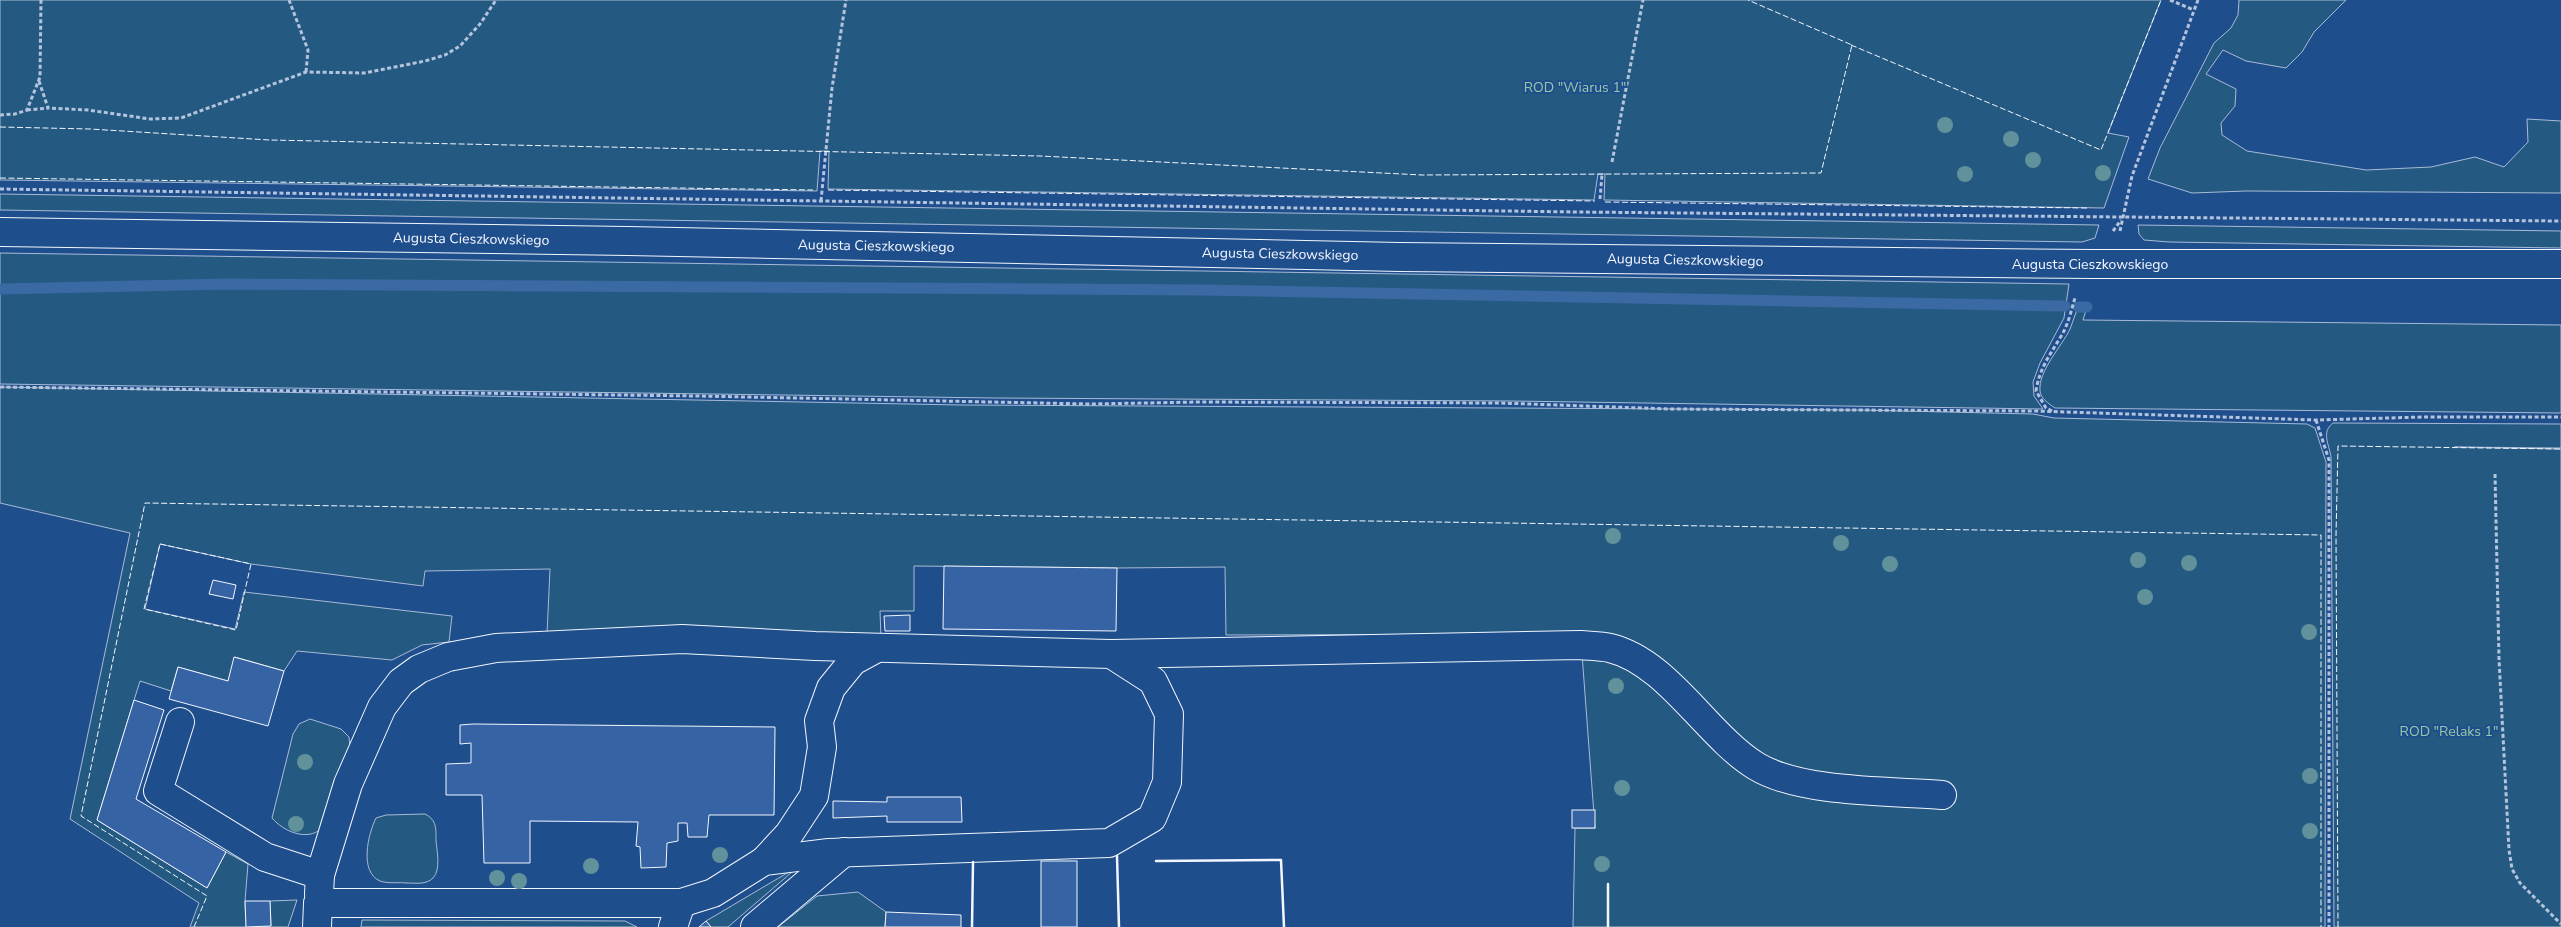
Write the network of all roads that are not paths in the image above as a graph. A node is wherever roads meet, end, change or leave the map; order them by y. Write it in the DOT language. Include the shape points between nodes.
graph roads {
  1 [pos="0,232"];
  2 [pos="2561,264"];
  3 [pos="878,648"];
  4 [pos="1111,654"];
  5 [pos="180,722"];
  6 [pos="1942,795"];
  7 [pos="844,852"];
  8 [pos="764,861"];
  9 [pos="320,875"];
  10 [pos="318,915"];
  11 [pos="677,915"];
  12 [pos="755,927"];
  1 -- 2 [label="main road, Augusta Cieszkowskiego" via="1390,257 2114,264"];
  3 -- 4 [label="main road"];
  3 -- 8 [label="main road" via="853,661 831,688 819,721 822,747 814,796 789,834"];
  3 -- 9 [label="main road" via="682,639 496,648 441,660 419,669 402,682 382,707 348,784"];
  4 -- 6 [label="main road" via="1580,644 1611,648 1640,662 1664,680 1733,749 1757,767 1810,785"];
  4 -- 7 [label="main road" via="1153,681 1169,714 1167,782 1152,818 1109,842"];
  5 -- 9 [label="main road" via="158,791 265,858"];
  7 -- 8 [label="main road"];
  7 -- 12 [label="main road"];
  8 -- 11 [label="main road"];
  9 -- 10 [label="main road"];
  10 -- 11 [label="main road"];
}
